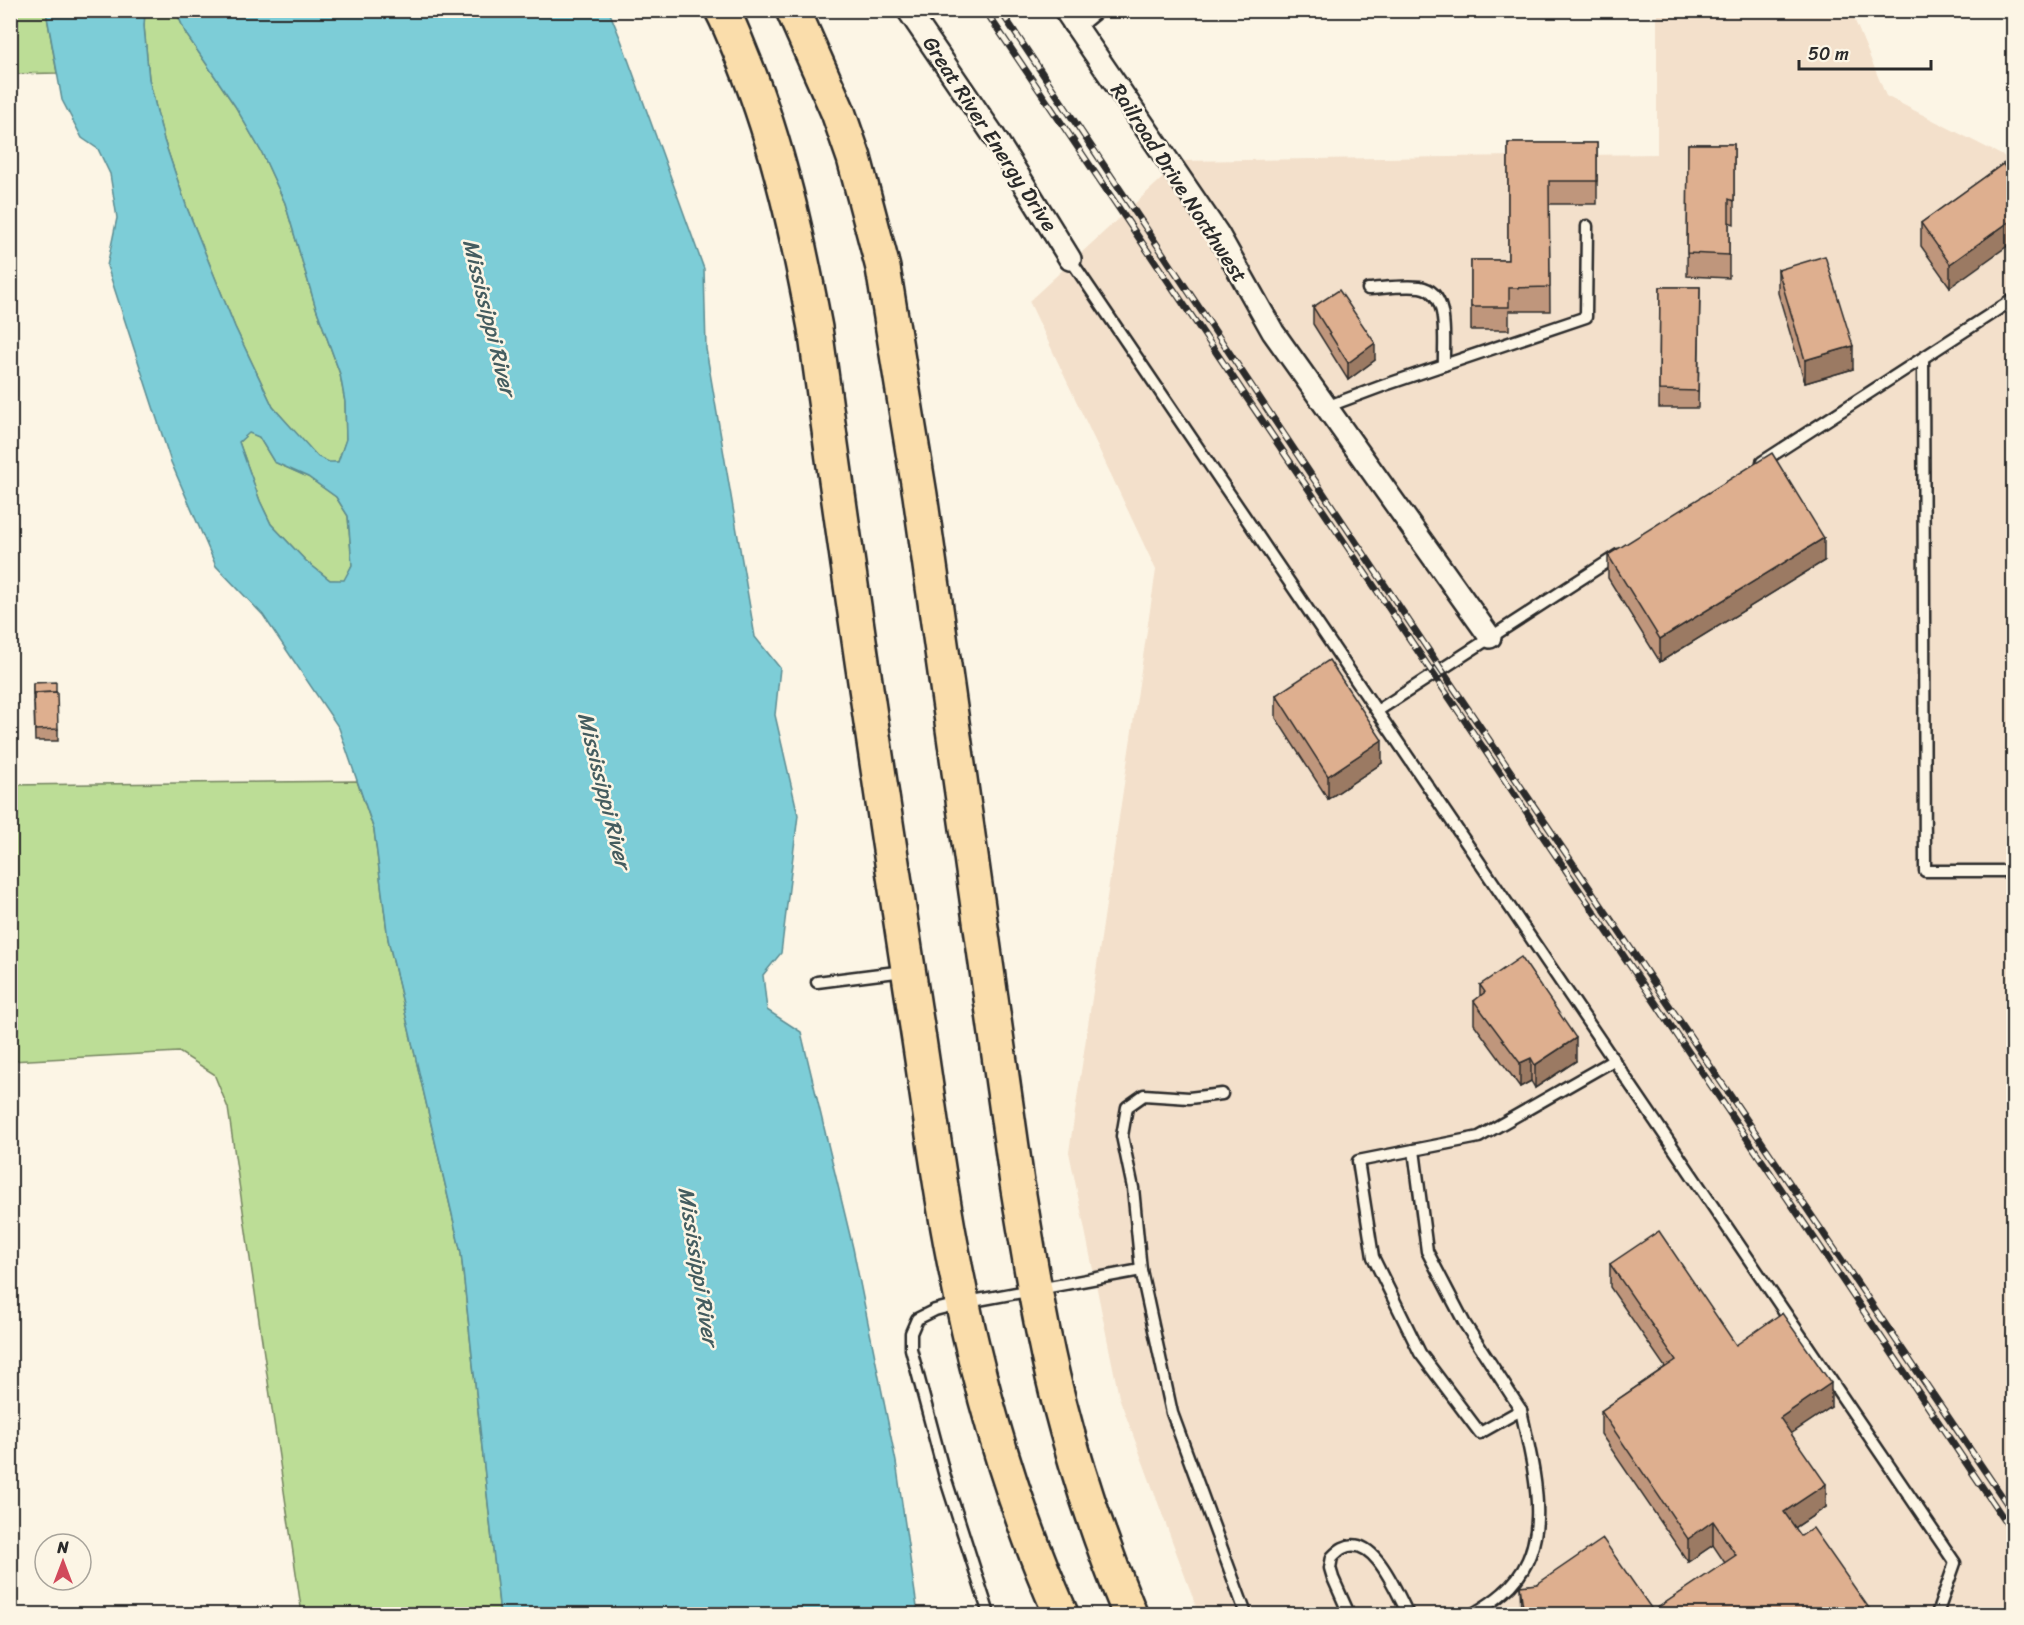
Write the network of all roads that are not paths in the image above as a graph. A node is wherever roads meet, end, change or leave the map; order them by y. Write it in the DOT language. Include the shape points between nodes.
graph roads {
  1 [pos="722,10"];
  2 [pos="793,10"];
  3 [pos="908,10"];
  4 [pos="1091,10"];
  5 [pos="1070,17"];
  6 [pos="1587,226"];
  7 [pos="1070,259"];
  8 [pos="1368,289"];
  9 [pos="2013,300"];
  10 [pos="1923,358"];
  11 [pos="1444,365"];
  12 [pos="1329,412"];
  13 [pos="1752,468"];
  14 [pos="1631,546"];
  15 [pos="1490,637"];
  16 [pos="1377,711"];
  17 [pos="2013,871"];
  18 [pos="908,971"];
  19 [pos="817,982"];
  20 [pos="1614,1060"];
  21 [pos="1222,1094"];
  22 [pos="1414,1150"];
  23 [pos="1141,1270"];
  24 [pos="1035,1288"];
  25 [pos="962,1304"];
  26 [pos="1521,1410"];
  27 [pos="989,1614"];
  28 [pos="1061,1614"];
  29 [pos="1130,1614"];
  30 [pos="1246,1614"];
  31 [pos="1349,1614"];
  32 [pos="1408,1614"];
  33 [pos="1473,1614"];
  34 [pos="1937,1614"];
  1 -- 18 [label="highway" via="769,130 804,271"];
  2 -- 24 [label="highway" via="838,112 883,268 920,495"];
  3 -- 7 [label="street, Great River Energy Drive" via="994,136"];
  4 -- 5 [label="street"];
  5 -- 12 [label="street, Railroad Drive Northwest" via="1218,234 1273,332"];
  6 -- 11 [label="lane" via="1586,317"];
  7 -- 16 [label="lane"];
  8 -- 11 [label="lane" via="1422,287 1435,296 1442,306"];
  9 -- 10 [label="lane"];
  10 -- 13 [label="lane"];
  10 -- 17 [label="lane" via="1925,871"];
  11 -- 12 [label="lane"];
  12 -- 15 [label="street, Railroad Drive Northwest"];
  14 -- 15 [label="lane"];
  15 -- 16 [label="lane"];
  16 -- 20 [label="lane"];
  18 -- 19 [label="lane"];
  18 -- 25 [label="highway"];
  20 -- 22 [label="lane" via="1479,1137"];
  20 -- 34 [label="lane" via="1955,1563"];
  21 -- 23 [label="lane" via="1189,1098 1144,1095 1127,1107 1122,1136"];
  22 -- 26 [label="lane" via="1427,1251 1465,1324"];
  22 -- 26 [label="lane" via="1358,1161 1373,1257 1420,1353 1480,1433"];
  23 -- 24 [label="lane"];
  23 -- 30 [label="lane" via="1172,1413"];
  24 -- 25 [label="lane"];
  24 -- 29 [label="highway" via="1078,1469"];
  25 -- 27 [label="lane" via="934,1310 917,1319 912,1349 945,1477"];
  25 -- 28 [label="highway" via="1011,1488"];
  26 -- 33 [label="lane" via="1536,1481 1538,1526 1527,1564 1505,1593"];
  31 -- 32 [label="lane" via="1330,1568 1332,1557 1354,1545 1368,1549 1377,1559"];
}
